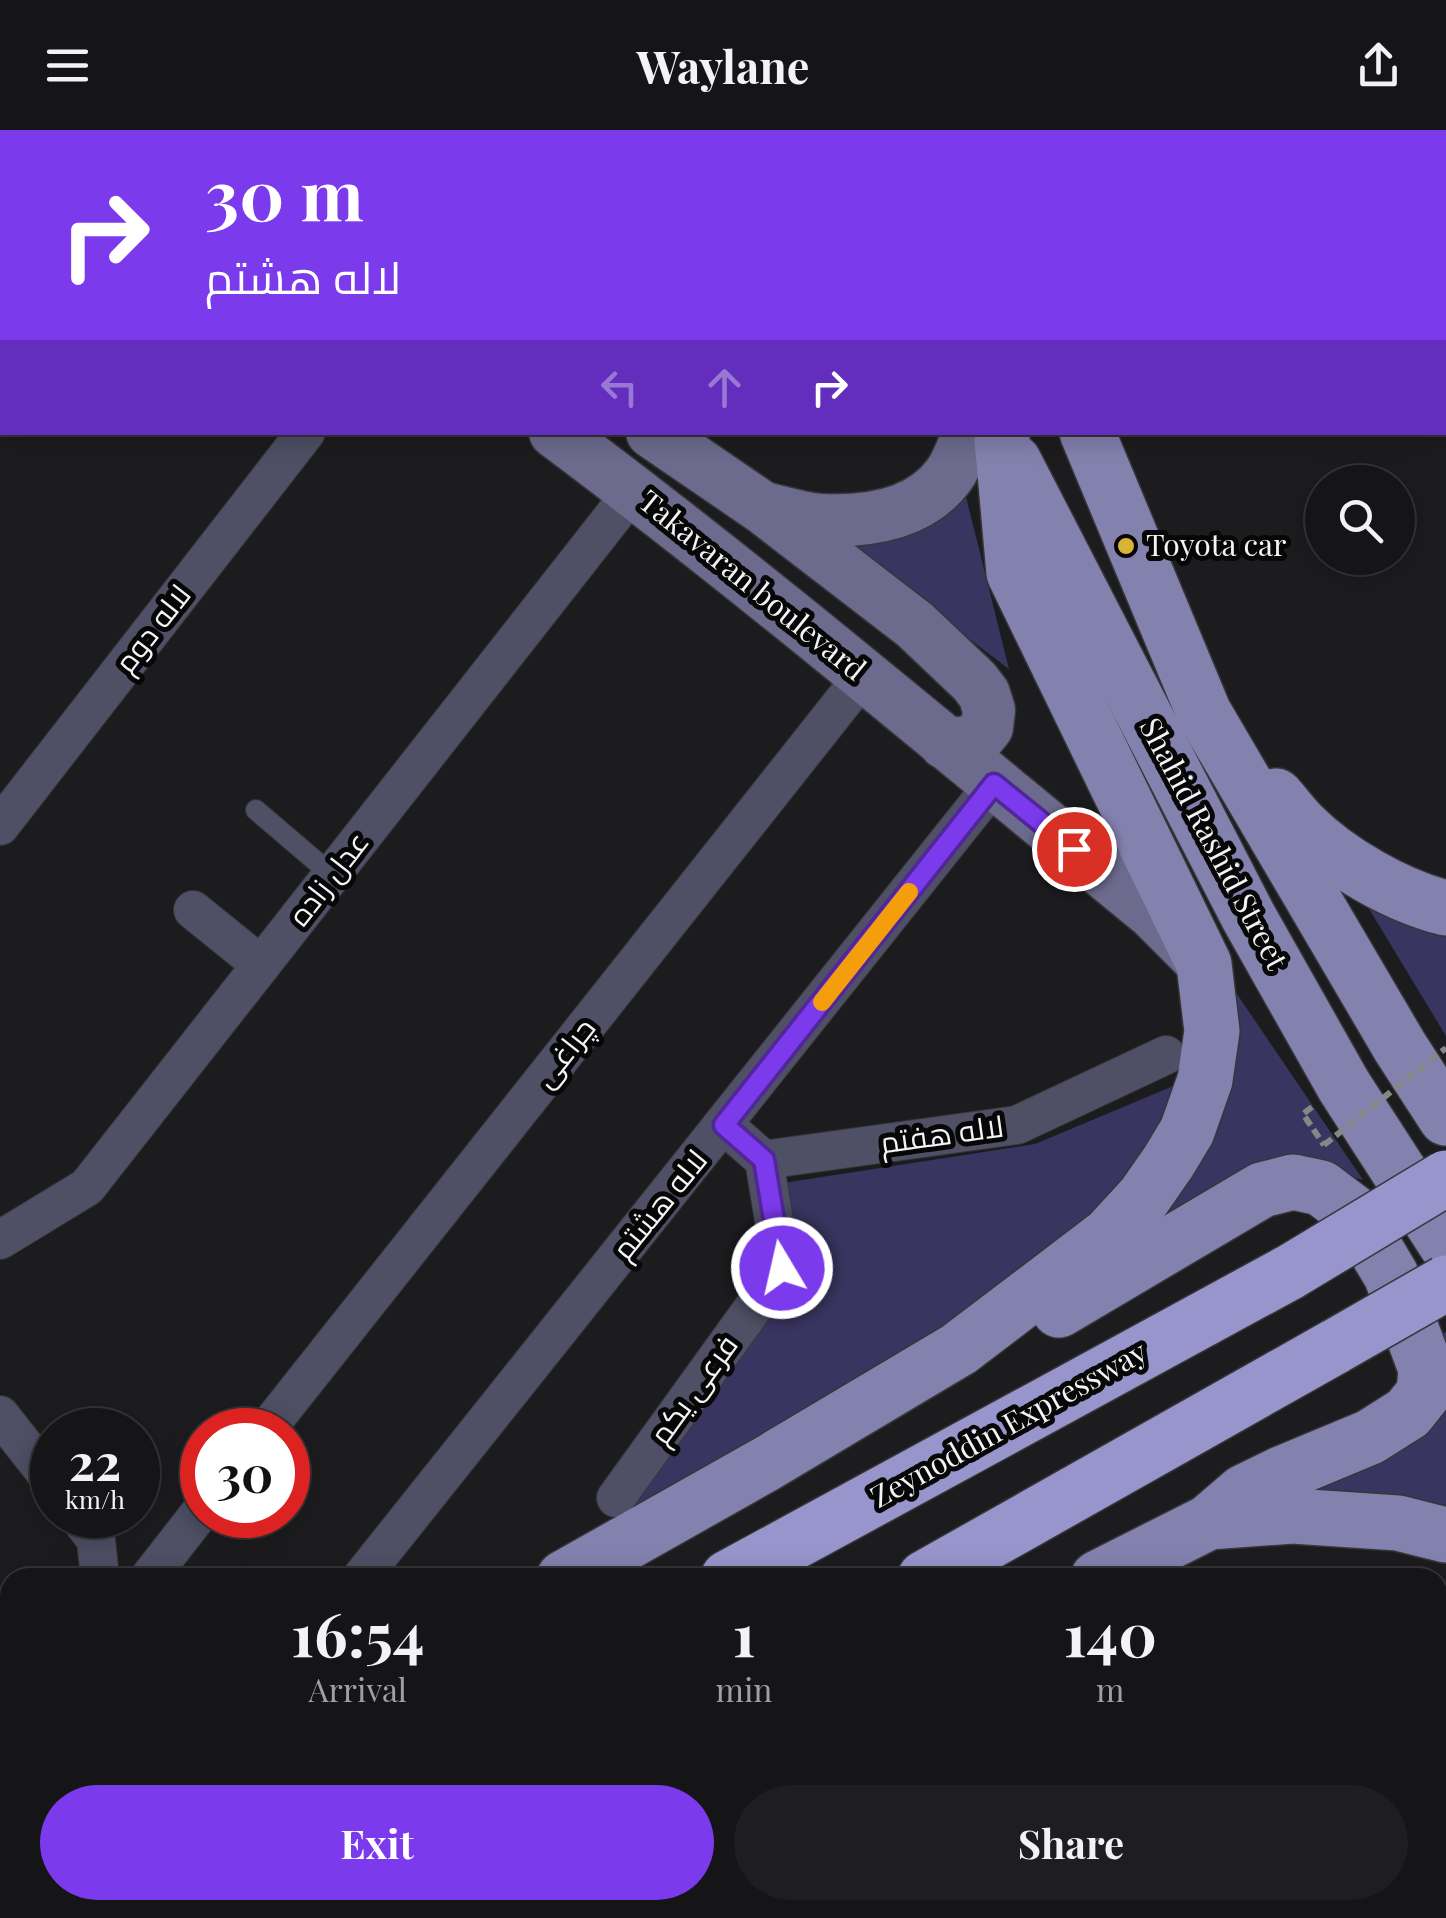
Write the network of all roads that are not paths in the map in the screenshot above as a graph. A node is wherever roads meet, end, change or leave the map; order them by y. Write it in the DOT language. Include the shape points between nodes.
graph roads {
  1 [pos="304,435"];
  2 [pos="559,435"];
  3 [pos="656,435"];
  4 [pos="989,435"];
  5 [pos="990,435"];
  6 [pos="991,435"];
  7 [pos="1087,435"];
  8 [pos="633,490"];
  9 [pos="763,508"];
  10 [pos="864,675"];
  11 [pos="1204,714"];
  12 [pos="945,743"];
  13 [pos="994,784"];
  14 [pos="256,810"];
  15 [pos="0,826"];
  16 [pos="332,875"];
  17 [pos="1446,908"];
  18 [pos="193,910"];
  19 [pos="1204,964"];
  20 [pos="261,965"];
  21 [pos="1166,1055"];
  22 [pos="1446,1118"];
  23 [pos="724,1125"];
  24 [pos="764,1160"];
  25 [pos="1446,1178"];
  26 [pos="0,1240"];
  27 [pos="1446,1244"];
  28 [pos="1446,1283"];
  29 [pos="959,1349"];
  30 [pos="283,1408"];
  31 [pos="0,1415"];
  32 [pos="30,1453"];
  33 [pos="616,1498"];
  34 [pos="1208,1522"];
  35 [pos="1446,1535"];
  36 [pos="94,1538"];
  37 [pos="180,1538"];
  38 [pos="99,1568"];
  39 [pos="157,1568"];
  40 [pos="368,1568"];
  41 [pos="582,1568"];
  42 [pos="746,1568"];
  43 [pos="942,1568"];
  44 [pos="1118,1568"];
  1 -- 15 [label="street, لاله دوم"];
  2 -- 8 [label="main road, Takavaran boulevard"];
  3 -- 9 [label="main road, Takavaran boulevard"];
  4 -- 9 [label="main road" via="910,508 818,520"];
  5 -- 19 [label="main road" via="1014,573"];
  6 -- 27 [label="main road, Shahid Rashid Street" via="1248,916 1344,1086"];
  7 -- 11 [label="main road, Shahid Rashid Street"];
  8 -- 10 [label="main road, Takavaran boulevard"];
  8 -- 16 [label="street, عدل زاده"];
  9 -- 12 [label="main road, Takavaran boulevard" via="915,625 984,694 987,727 977,739"];
  10 -- 12 [label="main road, Takavaran boulevard"];
  10 -- 30 [label="street, چراغی"];
  11 -- 17 [label="main road" via="1302,827 1346,862"];
  11 -- 22 [label="main road, Shahid Rashid Street"];
  12 -- 13 [label="main road, Takavaran boulevard"];
  13 -- 19 [label="main road, Takavaran boulevard" via="1154,914"];
  13 -- 23 [label="street, لاله هشتم"];
  14 -- 16 [label="lane"];
  16 -- 20 [label="street, عدل زاده"];
  18 -- 20 [label="street"];
  19 -- 29 [label="main road" via="1212,1030 1205,1080 1169,1161 1109,1235"];
  20 -- 26 [label="street, عدل زاده" via="87,1188"];
  21 -- 24 [label="street, لاله هفتم" via="1018,1124"];
  23 -- 24 [label="street"];
  23 -- 40 [label="street, لاله هشتم"];
  24 -- 33 [label="street, فرعی یکم" via="782,1268"];
  25 -- 42 [label="highway, Zeynoddin Expressway, bridge" via="1290,1272"];
  28 -- 43 [label="highway, bridge"];
  29 -- 34 [label="main road" via="1053,1314 1262,1190 1293,1182 1321,1188 1354,1213 1392,1275 1426,1369 1424,1393 1408,1413 1370,1437 1244,1492"];
  29 -- 41 [label="main road"];
  31 -- 32 [label="street"];
  34 -- 35 [label="main road" via="1293,1516 1398,1522"];
  34 -- 44 [label="main road"];
  36 -- 38 [label="street"];
  37 -- 39 [label="street"];
}
